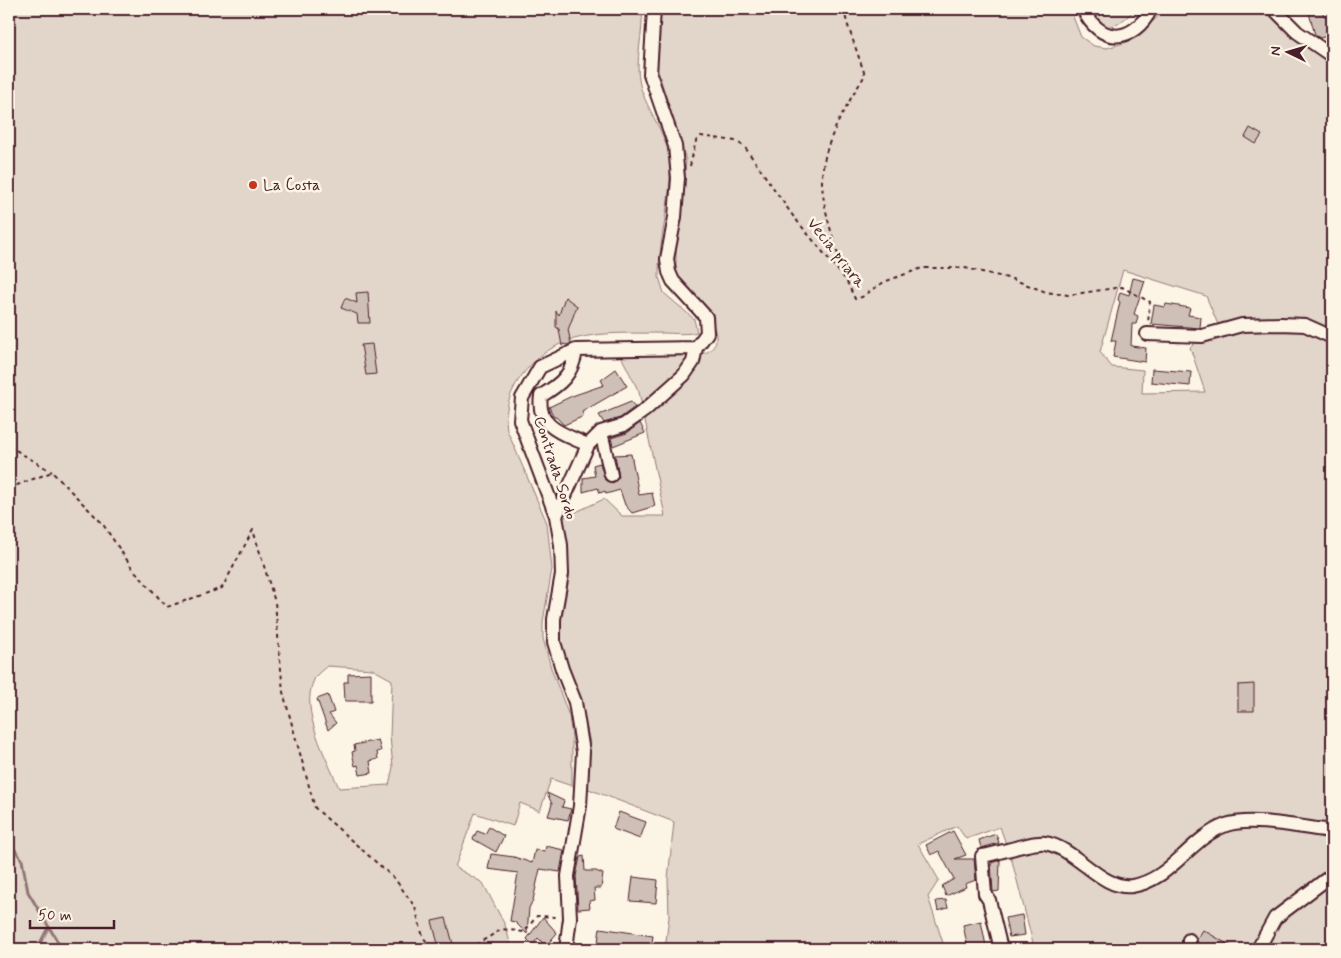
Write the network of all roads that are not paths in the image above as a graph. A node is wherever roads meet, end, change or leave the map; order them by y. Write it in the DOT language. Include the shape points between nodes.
graph roads {
  1 [pos="654,9"];
  2 [pos="1083,9"];
  3 [pos="1151,9"];
  4 [pos="1274,9"];
  5 [pos="1332,56"];
  6 [pos="1147,334"];
  7 [pos="1332,337"];
  8 [pos="696,348"];
  9 [pos="576,350"];
  10 [pos="601,432"];
  11 [pos="588,445"];
  12 [pos="611,475"];
  13 [pos="556,516"];
  14 [pos="1332,831"];
  15 [pos="1332,875"];
  16 [pos="566,949"];
  17 [pos="1001,949"];
  18 [pos="1258,949"];
  1 -- 8 [label="street" via="650,74 676,146 678,178 668,272 706,317 707,332"];
  2 -- 3 [label="street" via="1098,29 1114,37 1130,34"];
  4 -- 5 [label="street" via="1298,32"];
  6 -- 7 [label="street" via="1202,336 1242,325 1282,324 1305,325"];
  8 -- 9 [label="street, Contrada Sordo"];
  8 -- 10 [label="street" via="693,362 684,375 624,425"];
  9 -- 11 [label="street" via="574,366 558,386 541,396 539,409 546,422 558,432"];
  9 -- 13 [label="street, Contrada Sordo" via="540,368 522,398 520,420"];
  10 -- 11 [label="street"];
  10 -- 12 [label="street"];
  11 -- 13 [label="street"];
  13 -- 16 [label="street, Contrada Sordo" via="562,574 554,618 554,642 575,702 583,752 580,806 568,876 570,918"];
  14 -- 17 [label="street" via="1270,822 1228,824 1208,834 1156,879 1131,886 1114,885 1080,860 1043,842 982,856 985,894"];
  15 -- 18 [label="street" via="1276,918"];
}
